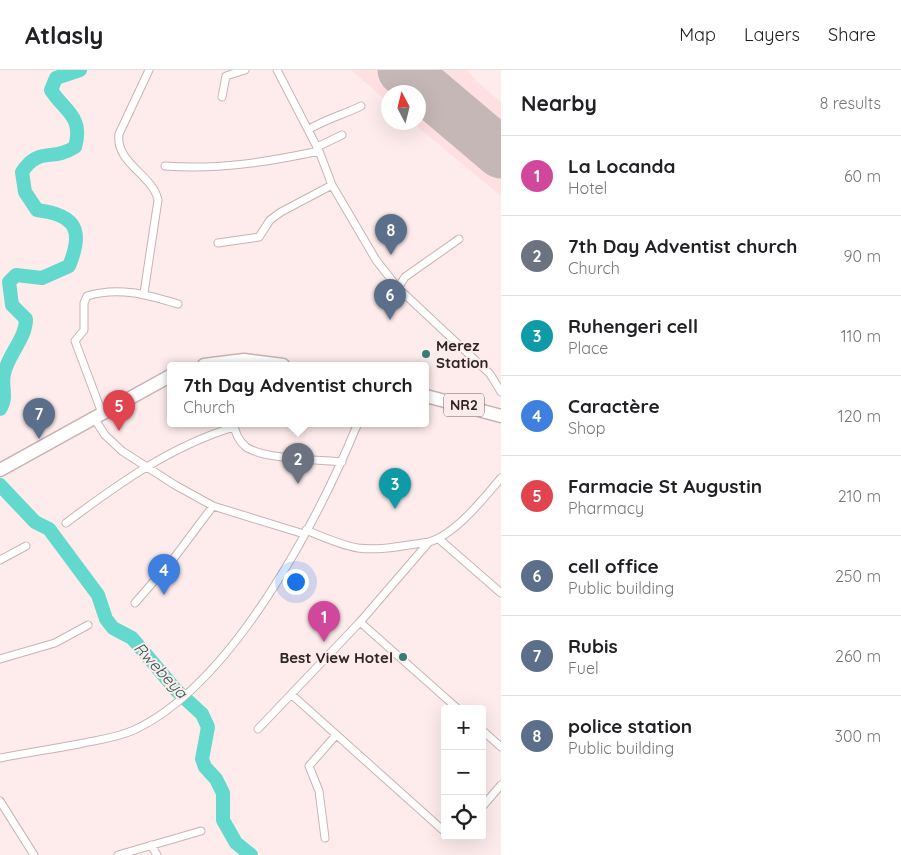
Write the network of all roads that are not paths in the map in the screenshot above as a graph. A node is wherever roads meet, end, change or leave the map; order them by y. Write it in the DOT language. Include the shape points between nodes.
graph roads {
  1 [pos="149,70"];
  2 [pos="245,70"];
  3 [pos="277,70"];
  4 [pos="222,96"];
  5 [pos="361,106"];
  6 [pos="308,130"];
  7 [pos="342,135"];
  8 [pos="318,149"];
  9 [pos="165,166"];
  10 [pos="332,185"];
  11 [pos="459,239"];
  12 [pos="218,243"];
  13 [pos="398,288"];
  14 [pos="144,294"];
  15 [pos="178,304"];
  16 [pos="235,362"];
  17 [pos="260,362"];
  18 [pos="167,378"];
  19 [pos="501,392"];
  20 [pos="429,397"];
  21 [pos="98,415"];
  22 [pos="501,416"];
  23 [pos="229,427"];
  24 [pos="235,427"];
  25 [pos="356,427"];
  26 [pos="342,462"];
  27 [pos="147,466"];
  28 [pos="0,470"];
  29 [pos="501,478"];
  30 [pos="213,506"];
  31 [pos="66,523"];
  32 [pos="305,532"];
  33 [pos="439,539"];
  34 [pos="429,542"];
  35 [pos="26,546"];
  36 [pos="0,560"];
  37 [pos="501,593"];
  38 [pos="135,603"];
  39 [pos="360,622"];
  40 [pos="88,625"];
  41 [pos="0,659"];
  42 [pos="292,695"];
  43 [pos="453,705"];
  44 [pos="258,729"];
  45 [pos="486,734"];
  46 [pos="336,735"];
  47 [pos="501,747"];
  48 [pos="0,758"];
  49 [pos="501,785"];
  50 [pos="0,801"];
  51 [pos="486,802"];
  52 [pos="441,828"];
  53 [pos="201,831"];
  54 [pos="324,838"];
  55 [pos="151,845"];
  56 [pos="34,855"];
  57 [pos="118,855"];
  58 [pos="157,855"];
  1 -- 14 [label="street" via="118,141 133,169 153,188 158,200"];
  2 -- 4 [label="street" via="226,76"];
  3 -- 6 [label="street"];
  5 -- 6 [label="street" via="324,120"];
  6 -- 8 [label="street"];
  7 -- 8 [label="street"];
  8 -- 9 [label="street" via="258,164"];
  8 -- 10 [label="street"];
  10 -- 12 [label="street" via="280,212 270,220 259,237"];
  10 -- 13 [label="street" via="376,260"];
  11 -- 13 [label="street" via="405,277"];
  13 -- 19 [label="street" via="490,374"];
  14 -- 15 [label="street"];
  14 -- 21 [label="street" via="123,291 98,293 88,296 84,303 84,330 75,342"];
  16 -- 17 [label="highway"];
  18 -- 21 [label="highway"];
  20 -- 22 [label="highway, NR2"];
  21 -- 27 [label="street" via="105,435 122,451"];
  21 -- 28 [label="highway"];
  23 -- 27 [label="street" via="189,443"];
  24 -- 26 [label="street" via="238,438 253,450 276,456"];
  25 -- 26 [label="street"];
  26 -- 32 [label="street"];
  27 -- 30 [label="street"];
  27 -- 31 [label="street"];
  29 -- 33 [label="street"];
  30 -- 32 [label="street"];
  30 -- 38 [label="street"];
  32 -- 34 [label="street" via="358,548"];
  32 -- 48 [label="street" via="252,620 195,687 167,711 111,738"];
  33 -- 34 [label="street"];
  33 -- 37 [label="street"];
  34 -- 39 [label="street"];
  35 -- 36 [label="street"];
  39 -- 42 [label="street"];
  39 -- 43 [label="street"];
  40 -- 41 [label="street" via="55,643"];
  42 -- 44 [label="street"];
  42 -- 46 [label="street"];
  45 -- 47 [label="street"];
  46 -- 52 [label="street"];
  46 -- 54 [label="street" via="309,766 319,791"];
  49 -- 51 [label="street"];
  50 -- 56 [label="street"];
  53 -- 55 [label="street"];
  55 -- 57 [label="street"];
  55 -- 58 [label="street"];
}
